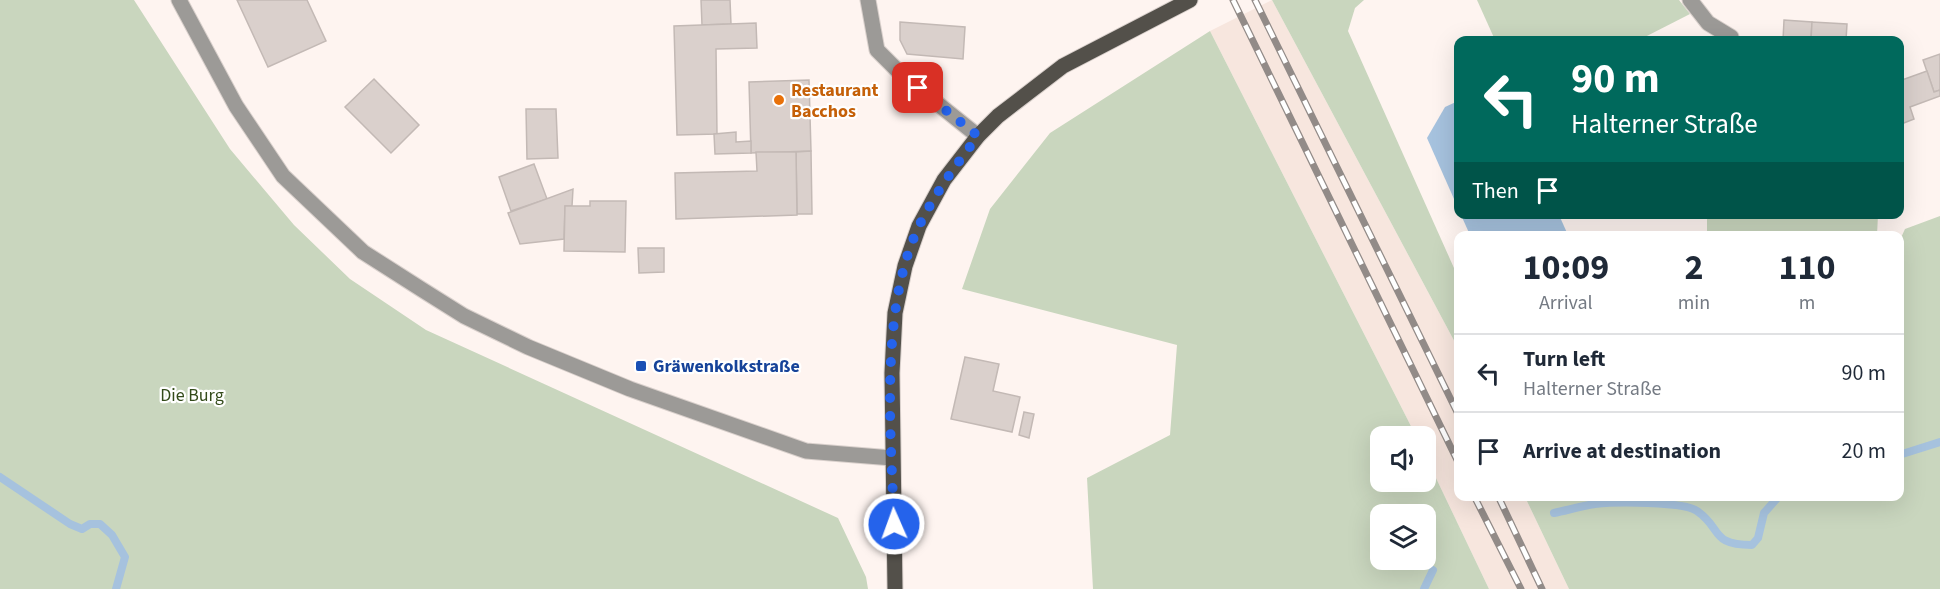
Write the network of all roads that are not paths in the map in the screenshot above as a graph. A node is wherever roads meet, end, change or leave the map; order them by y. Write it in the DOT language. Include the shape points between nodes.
graph roads {
  1 [pos="179,0"];
  2 [pos="868,0"];
  3 [pos="1190,0"];
  4 [pos="1690,0"];
  5 [pos="1729,36"];
  6 [pos="978,136"];
  7 [pos="892,458"];
  8 [pos="895,589"];
  1 -- 7 [label="street" via="236,106 283,176 363,252 464,316 528,347 651,396 806,451"];
  2 -- 6 [label="street" via="877,50"];
  3 -- 6 [label="main road" via="1063,66"];
  4 -- 5 [label="street" via="1708,23"];
  6 -- 7 [label="main road" via="944,180 919,226 905,266 895,313"];
  7 -- 8 [label="main road"];
}
